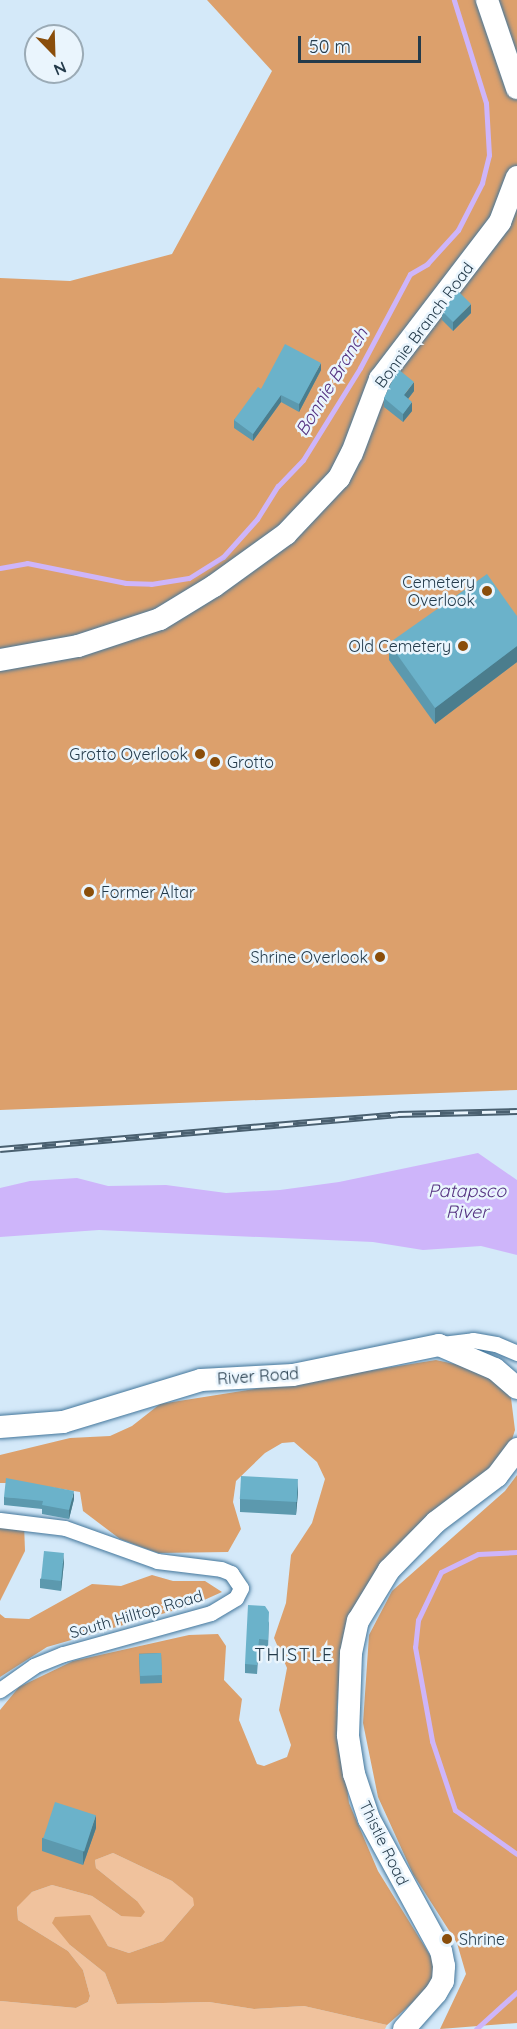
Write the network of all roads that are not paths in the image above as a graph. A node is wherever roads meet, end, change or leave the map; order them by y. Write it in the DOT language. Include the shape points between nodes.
graph roads {
  1 [pos="487,0"];
  2 [pos="517,88"];
  3 [pos="517,177"];
  4 [pos="0,660"];
  5 [pos="439,1345"];
  6 [pos="517,1353"];
  7 [pos="517,1388"];
  8 [pos="0,1427"];
  9 [pos="517,1449"];
  10 [pos="0,1520"];
  11 [pos="0,1690"];
  12 [pos="404,2029"];
  1 -- 2 [label="street"];
  3 -- 4 [label="street, Bonnie Branch Road" via="500,222 380,379 339,478 286,534 160,619 78,646"];
  5 -- 6 [label="street, River Road" via="473,1341 496,1344"];
  5 -- 7 [label="street" via="495,1369"];
  5 -- 8 [label="street, River Road" via="293,1375 201,1380 73,1419"];
  9 -- 12 [label="street, Thistle Road" via="497,1476 436,1522 389,1570 358,1621 351,1653 348,1735 354,1774 369,1819 441,1951 444,1966 443,1981 436,1993"];
  10 -- 11 [label="street, South Hilltop Road" via="65,1528 157,1561 221,1569 231,1573 241,1588 236,1598 211,1613 63,1654 34,1666"];
}
